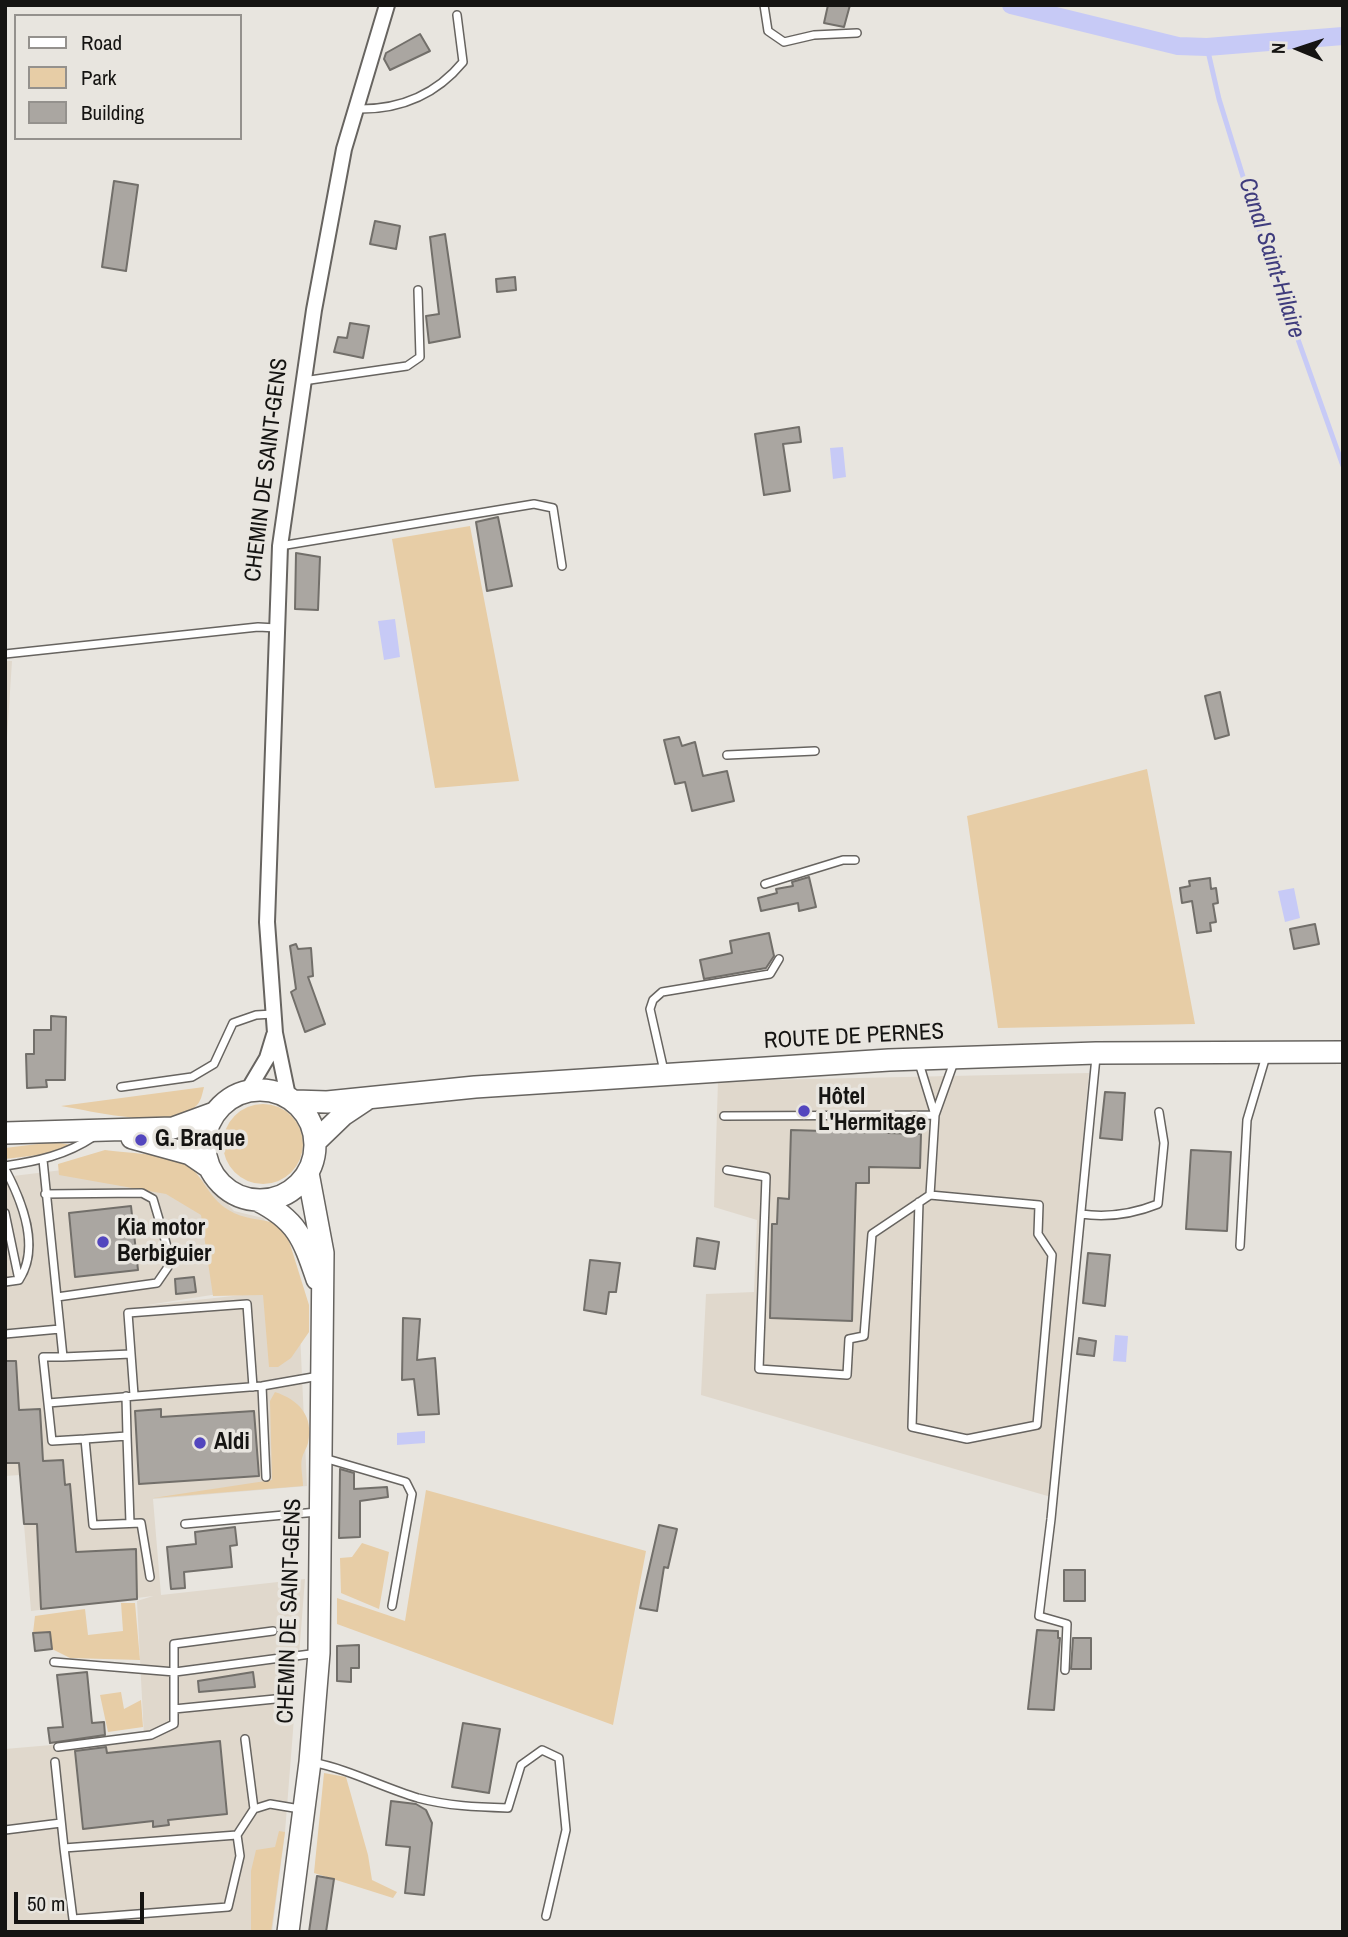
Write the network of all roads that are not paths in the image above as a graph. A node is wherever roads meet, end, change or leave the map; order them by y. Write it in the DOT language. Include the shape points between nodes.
graph roads {
  1 [pos="387,5"];
  2 [pos="764,5"];
  3 [pos="457,15"];
  4 [pos="857,33"];
  5 [pos="355,109"];
  6 [pos="418,290"];
  7 [pos="303,381"];
  8 [pos="280,546"];
  9 [pos="562,566"];
  10 [pos="277,628"];
  11 [pos="5,654"];
  12 [pos="815,751"];
  13 [pos="727,755"];
  14 [pos="855,860"];
  15 [pos="765,884"];
  16 [pos="779,959"];
  17 [pos="274,1014"];
  18 [pos="275,1033"];
  19 [pos="1267,1052"];
  20 [pos="1343,1052"];
  21 [pos="1096,1053"];
  22 [pos="918,1059"];
  23 [pos="955,1059"];
  24 [pos="665,1075"];
  25 [pos="121,1087"];
  26 [pos="248,1090"];
  27 [pos="368,1098"];
  28 [pos="291,1099"];
  29 [pos="1159,1112"];
  30 [pos="214,1113"];
  31 [pos="935,1115"];
  32 [pos="724,1116"];
  33 [pos="102,1131"];
  34 [pos="5,1133"];
  35 [pos="315,1142"];
  36 [pos="43,1160"];
  37 [pos="5,1167"];
  38 [pos="209,1167"];
  39 [pos="727,1170"];
  40 [pos="308,1173"];
  41 [pos="45,1194"];
  42 [pos="930,1195"];
  43 [pos="257,1200"];
  44 [pos="919,1202"];
  45 [pos="5,1213"];
  46 [pos="1082,1214"];
  47 [pos="1240,1246"];
  48 [pos="19,1280"];
  49 [pos="5,1282"];
  50 [pos="321,1291"];
  51 [pos="57,1297"];
  52 [pos="60,1329"];
  53 [pos="5,1334"];
  54 [pos="131,1354"];
  55 [pos="63,1357"];
  56 [pos="321,1376"];
  57 [pos="262,1386"];
  58 [pos="253,1387"];
  59 [pos="130,1396"];
  60 [pos="48,1403"];
  61 [pos="127,1436"];
  62 [pos="85,1439"];
  63 [pos="321,1457"];
  64 [pos="266,1477"];
  65 [pos="321,1512"];
  66 [pos="130,1523"];
  67 [pos="185,1524"];
  68 [pos="150,1577"];
  69 [pos="392,1606"];
  70 [pos="273,1631"];
  71 [pos="318,1653"];
  72 [pos="54,1662"];
  73 [pos="1065,1670"];
  74 [pos="175,1672"];
  75 [pos="275,1699"];
  76 [pos="174,1709"];
  77 [pos="245,1739"];
  78 [pos="58,1747"];
  79 [pos="55,1762"];
  80 [pos="310,1762"];
  81 [pos="254,1809"];
  82 [pos="304,1810"];
  83 [pos="61,1823"];
  84 [pos="5,1830"];
  85 [pos="237,1835"];
  86 [pos="64,1848"];
  87 [pos="546,1916"];
  88 [pos="288,1932"];
  1 -- 5 [label="street, CHEMIN DE SAINT-GENS"];
  2 -- 4 [label="lane" via="768,31 784,42"];
  3 -- 5 [label="lane" via="463,62 456,71 409,103"];
  5 -- 7 [label="street, CHEMIN DE SAINT-GENS" via="335,194"];
  6 -- 7 [label="lane" via="420,357 407,366"];
  7 -- 8 [label="street, CHEMIN DE SAINT-GENS"];
  8 -- 9 [label="lane" via="534,504 553,508"];
  8 -- 10 [label="street, CHEMIN DE SAINT-GENS"];
  10 -- 11 [label="lane"];
  10 -- 17 [label="street, CHEMIN DE SAINT-GENS" via="267,877"];
  12 -- 13 [label="lane"];
  14 -- 15 [label="lane"];
  16 -- 24 [label="lane" via="770,974 662,992 653,1000 650,1009"];
  17 -- 18 [label="street, CHEMIN DE SAINT-GENS"];
  17 -- 25 [label="lane" via="233,1023 214,1064 191,1076"];
  18 -- 26 [label="street, CHEMIN DE SAINT-GENS"];
  18 -- 28 [label="street, CHEMIN DE SAINT-GENS"];
  19 -- 20 [label="main road, ROUTE DE PERNES"];
  19 -- 21 [label="main road, ROUTE DE PERNES"];
  19 -- 47 [label="lane" via="1247,1120"];
  21 -- 23 [label="main road, ROUTE DE PERNES"];
  21 -- 46 [label="lane"];
  22 -- 23 [label="main road, ROUTE DE PERNES"];
  22 -- 24 [label="main road, ROUTE DE PERNES"];
  22 -- 31 [label="lane"];
  23 -- 31 [label="lane"];
  24 -- 27 [label="main road, ROUTE DE PERNES"];
  26 -- 28 [label="main road" via="268,1090"];
  26 -- 30 [label="main road"];
  27 -- 28 [label="main road, ROUTE DE PERNES"];
  27 -- 35 [label="main road, ROUTE DE PERNES"];
  28 -- 35 [label="main road" via="310,1119"];
  29 -- 46 [label="lane" via="1164,1143 1158,1203 1137,1212 1103,1217"];
  30 -- 33 [label="main road" via="173,1128"];
  30 -- 38 [label="main road" via="204,1145"];
  31 -- 32 [label="lane"];
  31 -- 42 [label="lane"];
  33 -- 34 [label="main road"];
  33 -- 36 [label="lane" via="76,1149"];
  33 -- 38 [label="main road" via="165,1145"];
  35 -- 40 [label="main road"];
  36 -- 37 [label="lane"];
  36 -- 41 [label="lane"];
  37 -- 48 [label="lane" via="27,1227 29,1257"];
  38 -- 43 [label="main road" via="228,1190"];
  39 -- 44 [label="lane" via="766,1177 759,1369 847,1375 849,1339 864,1336 872,1234"];
  40 -- 43 [label="main road" via="280,1196"];
  40 -- 50 [label="main road, CHEMIN DE SAINT-GENS" via="320,1229"];
  41 -- 51 [label="lane"];
  41 -- 51 [label="lane" via="142,1193 157,1204 169,1250 168,1267 157,1283"];
  42 -- 44 [label="lane"];
  42 -- 44 [label="lane" via="1040,1205 1038,1234 1052,1255 1037,1426 967,1439 912,1427"];
  43 -- 50 [label="main road, CHEMIN DE SAINT-GENS" via="297,1230"];
  45 -- 48 [label="lane"];
  46 -- 73 [label="lane" via="1039,1616 1068,1624"];
  48 -- 49 [label="lane"];
  50 -- 56 [label="main road, CHEMIN DE SAINT-GENS"];
  51 -- 52 [label="lane"];
  52 -- 53 [label="lane"];
  52 -- 55 [label="lane"];
  54 -- 55 [label="lane"];
  54 -- 58 [label="lane" via="128,1313 247,1304"];
  54 -- 59 [label="lane"];
  55 -- 60 [label="lane" via="43,1357"];
  56 -- 57 [label="lane"];
  56 -- 63 [label="main road, CHEMIN DE SAINT-GENS"];
  57 -- 58 [label="lane"];
  57 -- 64 [label="lane"];
  58 -- 59 [label="lane"];
  59 -- 60 [label="lane"];
  59 -- 61 [label="lane"];
  60 -- 62 [label="lane" via="52,1441"];
  61 -- 62 [label="lane"];
  61 -- 66 [label="lane"];
  62 -- 66 [label="lane" via="93,1525"];
  63 -- 65 [label="main road, CHEMIN DE SAINT-GENS"];
  63 -- 69 [label="lane" via="406,1482 412,1494"];
  65 -- 67 [label="lane"];
  65 -- 71 [label="main road, CHEMIN DE SAINT-GENS"];
  66 -- 68 [label="lane" via="141,1523"];
  70 -- 74 [label="lane" via="174,1644"];
  71 -- 74 [label="lane"];
  71 -- 80 [label="main road, CHEMIN DE SAINT-GENS"];
  72 -- 74 [label="lane"];
  74 -- 76 [label="lane"];
  75 -- 76 [label="lane"];
  76 -- 78 [label="lane" via="174,1724 151,1735"];
  77 -- 81 [label="lane"];
  79 -- 83 [label="lane"];
  80 -- 82 [label="main road, CHEMIN DE SAINT-GENS"];
  80 -- 87 [label="lane" via="339,1767 454,1807 508,1808 521,1765 542,1750 559,1758 566,1830"];
  81 -- 82 [label="lane" via="270,1804"];
  81 -- 85 [label="lane"];
  82 -- 88 [label="main road, CHEMIN DE SAINT-GENS"];
  83 -- 84 [label="lane"];
  83 -- 86 [label="lane"];
  85 -- 86 [label="lane"];
  85 -- 86 [label="lane" via="240,1856 228,1907 73,1919"];
}
